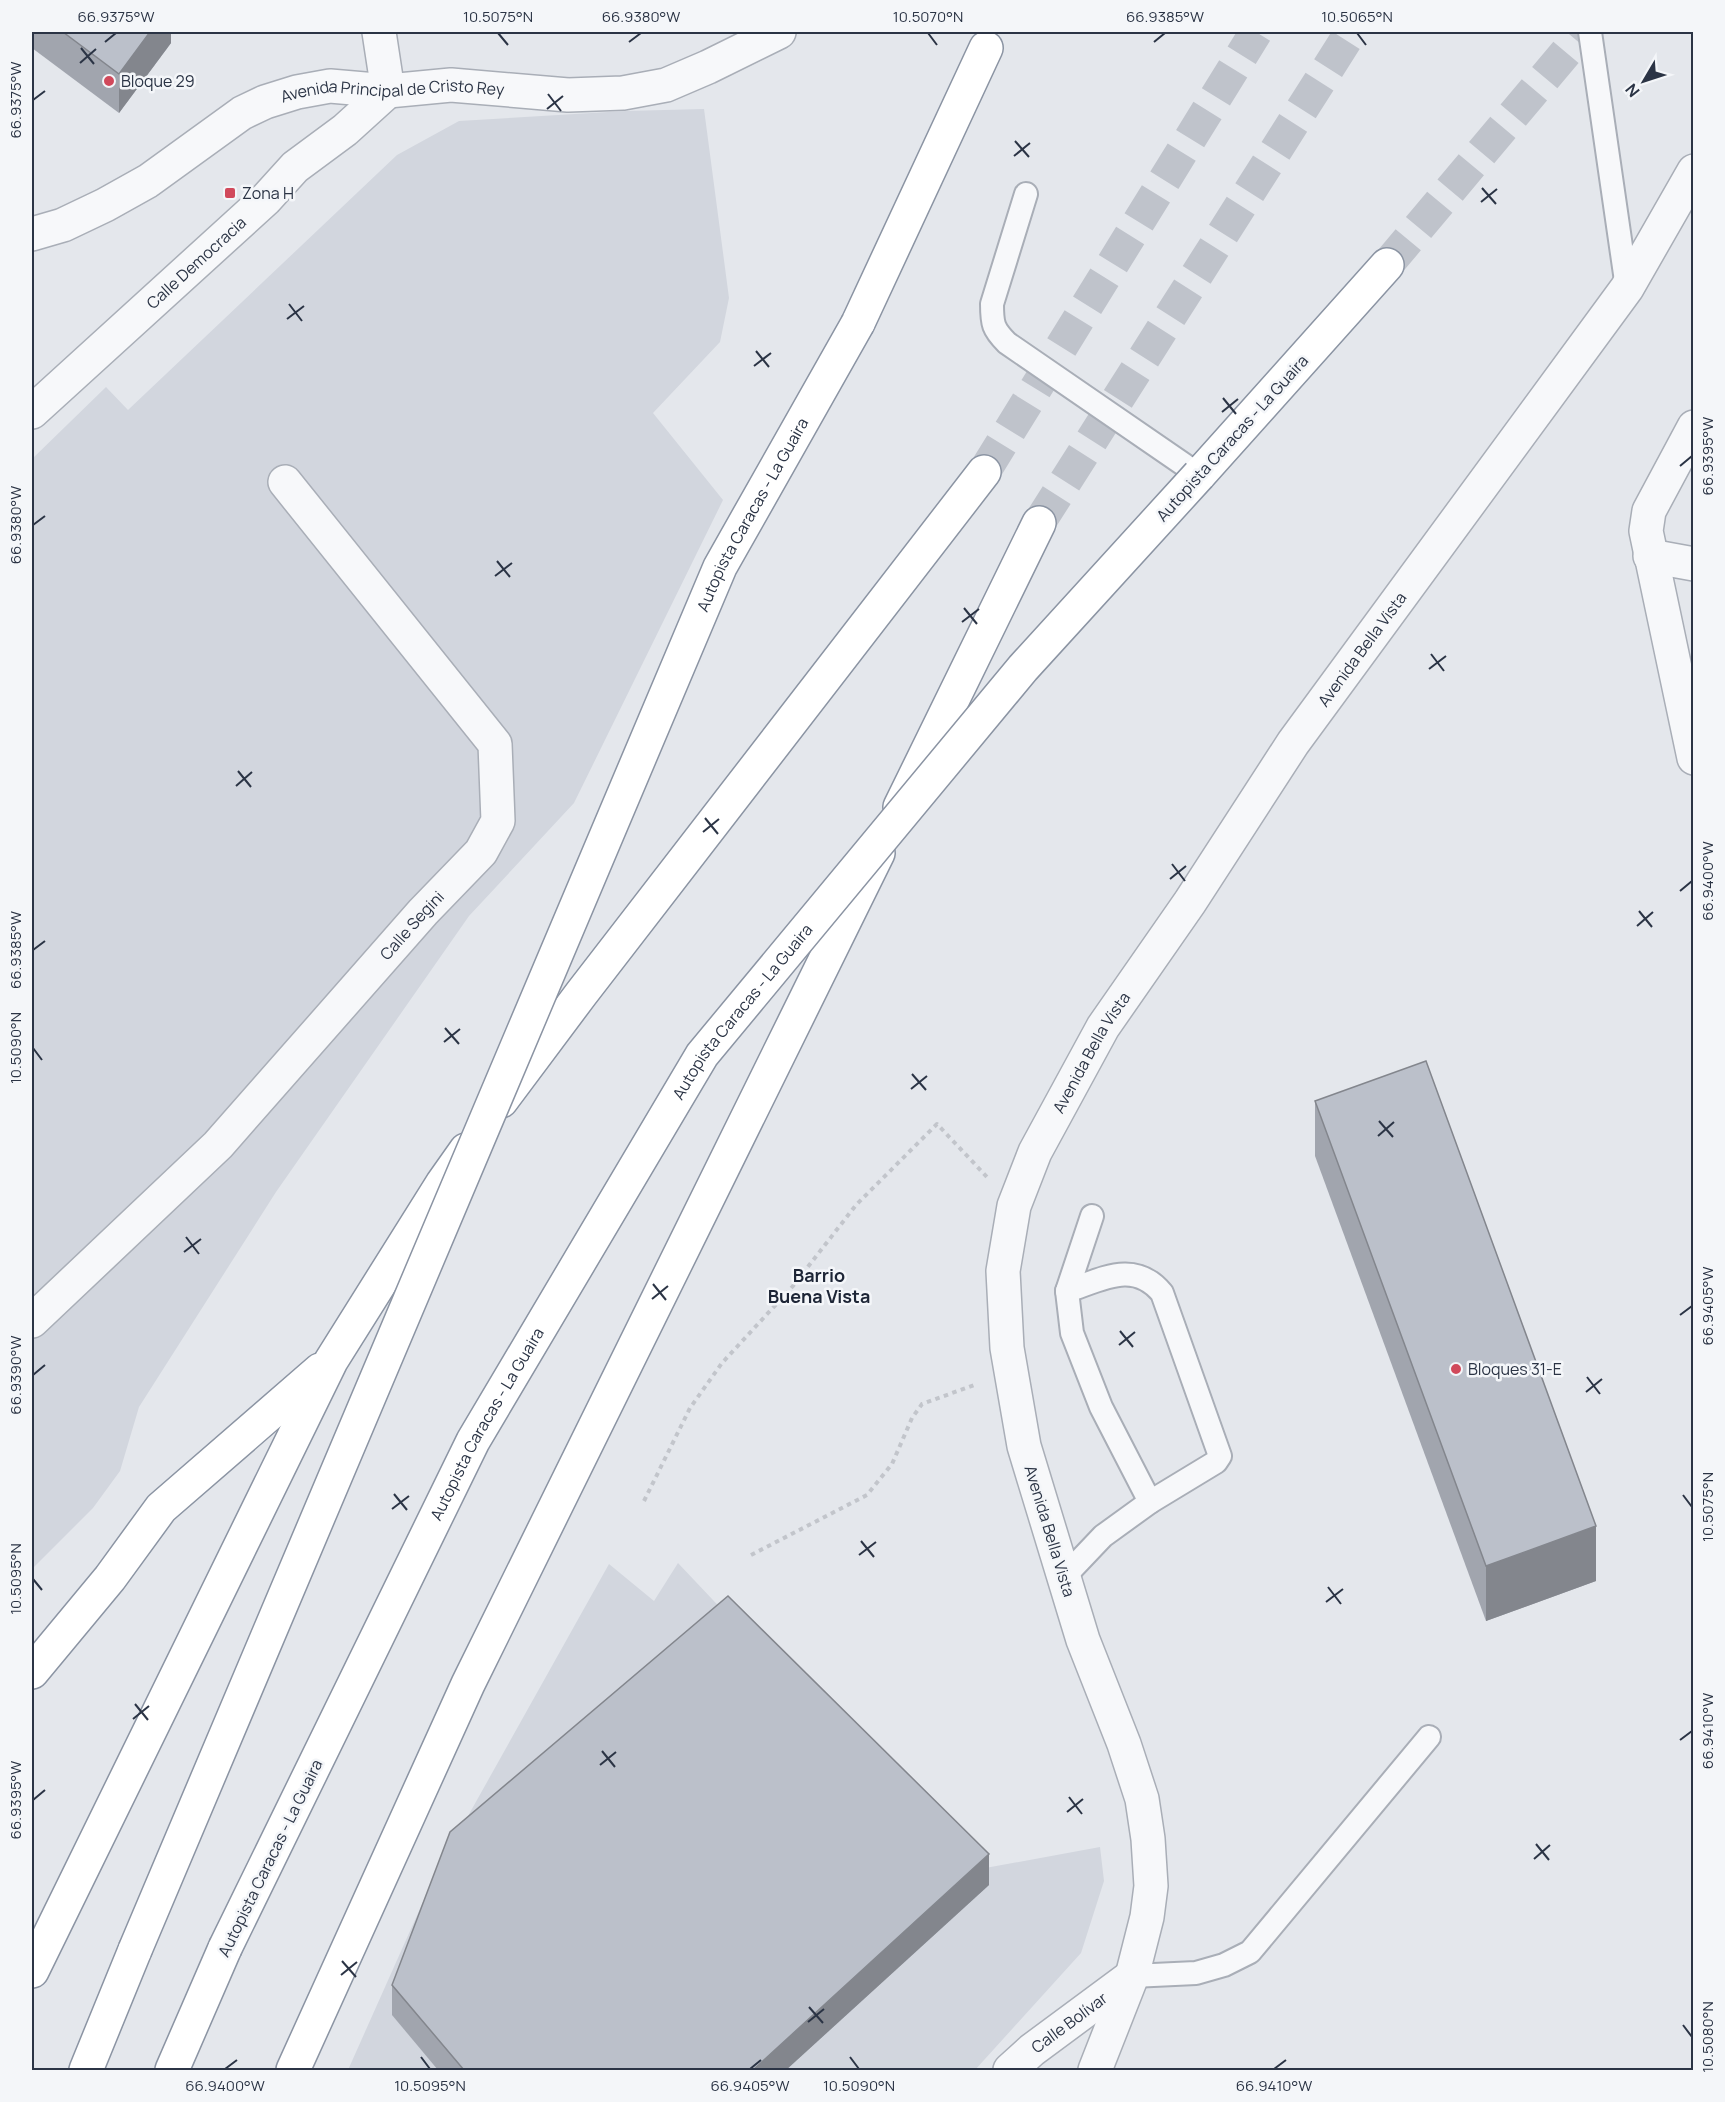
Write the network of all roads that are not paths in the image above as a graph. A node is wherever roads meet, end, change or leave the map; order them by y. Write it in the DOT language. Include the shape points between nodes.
graph roads {
  1 [pos="379,32"];
  2 [pos="779,32"];
  3 [pos="1590,32"];
  4 [pos="986,48"];
  5 [pos="388,91"];
  6 [pos="1694,171"];
  7 [pos="1026,194"];
  8 [pos="32,234"];
  9 [pos="1387,266"];
  10 [pos="1626,288"];
  11 [pos="32,412"];
  12 [pos="1694,427"];
  13 [pos="984,472"];
  14 [pos="1199,475"];
  15 [pos="285,482"];
  16 [pos="1039,523"];
  17 [pos="1650,556"];
  18 [pos="1694,564"];
  19 [pos="1694,759"];
  20 [pos="1092,1216"];
  21 [pos="1067,1291"];
  22 [pos="32,1321"];
  23 [pos="331,1361"];
  24 [pos="1150,1502"];
  25 [pos="1065,1576"];
  26 [pos="32,1672"];
  27 [pos="1429,1737"];
  28 [pos="32,1971"];
  29 [pos="1132,1976"];
  30 [pos="86,2070"];
  31 [pos="172,2070"];
  32 [pos="294,2070"];
  33 [pos="1010,2070"];
  34 [pos="1095,2070"];
  1 -- 5 [label="street"];
  2 -- 5 [label="street, Avenida Principal de Cristo Rey" via="666,85 622,93 568,95 451,85"];
  3 -- 10 [label="lane"];
  4 -- 30 [label="highway, Autopista Caracas - La Guaira, bridge" via="858,322 720,567"];
  5 -- 8 [label="street, Avenida Principal de Cristo Rey" via="330,86 265,102 242,113 139,186 63,225"];
  5 -- 11 [label="street, Calle Democracia" via="295,167 266,199"];
  6 -- 10 [label="street, Avenida Bella Vista"];
  7 -- 14 [label="lane" via="992,304 996,331 1007,343"];
  9 -- 14 [label="highway, Autopista Caracas - La Guaira"];
  10 -- 25 [label="street, Avenida Bella Vista" via="1293,743 1190,902 1102,1027 1035,1152 1014,1206 1003,1271 1007,1348 1024,1446"];
  12 -- 17 [label="street" via="1649,511 1646,531"];
  13 -- 23 [label="highway" via="515,1081 442,1184"];
  14 -- 31 [label="highway, Autopista Caracas - La Guaira, bridge" via="1023,668 702,1054 473,1441 225,1948"];
  15 -- 22 [label="street, Calle Segini" via="495,744 498,820 481,852 423,912 218,1145"];
  16 -- 32 [label="highway, Autopista Caracas - La Guaira" via="468,1684"];
  17 -- 18 [label="street"];
  17 -- 19 [label="street"];
  20 -- 21 [label="lane"];
  21 -- 24 [label="lane" via="1072,1333 1101,1407"];
  21 -- 24 [label="lane" via="1118,1274 1135,1274 1162,1293 1220,1457"];
  23 -- 26 [label="highway" via="161,1508 110,1578"];
  23 -- 28 [label="highway"];
  24 -- 25 [label="lane" via="1103,1536"];
  25 -- 29 [label="street, Avenida Bella Vista" via="1083,1640 1142,1799 1149,1839 1151,1886"];
  27 -- 29 [label="lane" via="1250,1952 1196,1973"];
  29 -- 33 [label="street, Calle Bolívar"];
  29 -- 34 [label="street, Avenida Bella Vista"];
}
